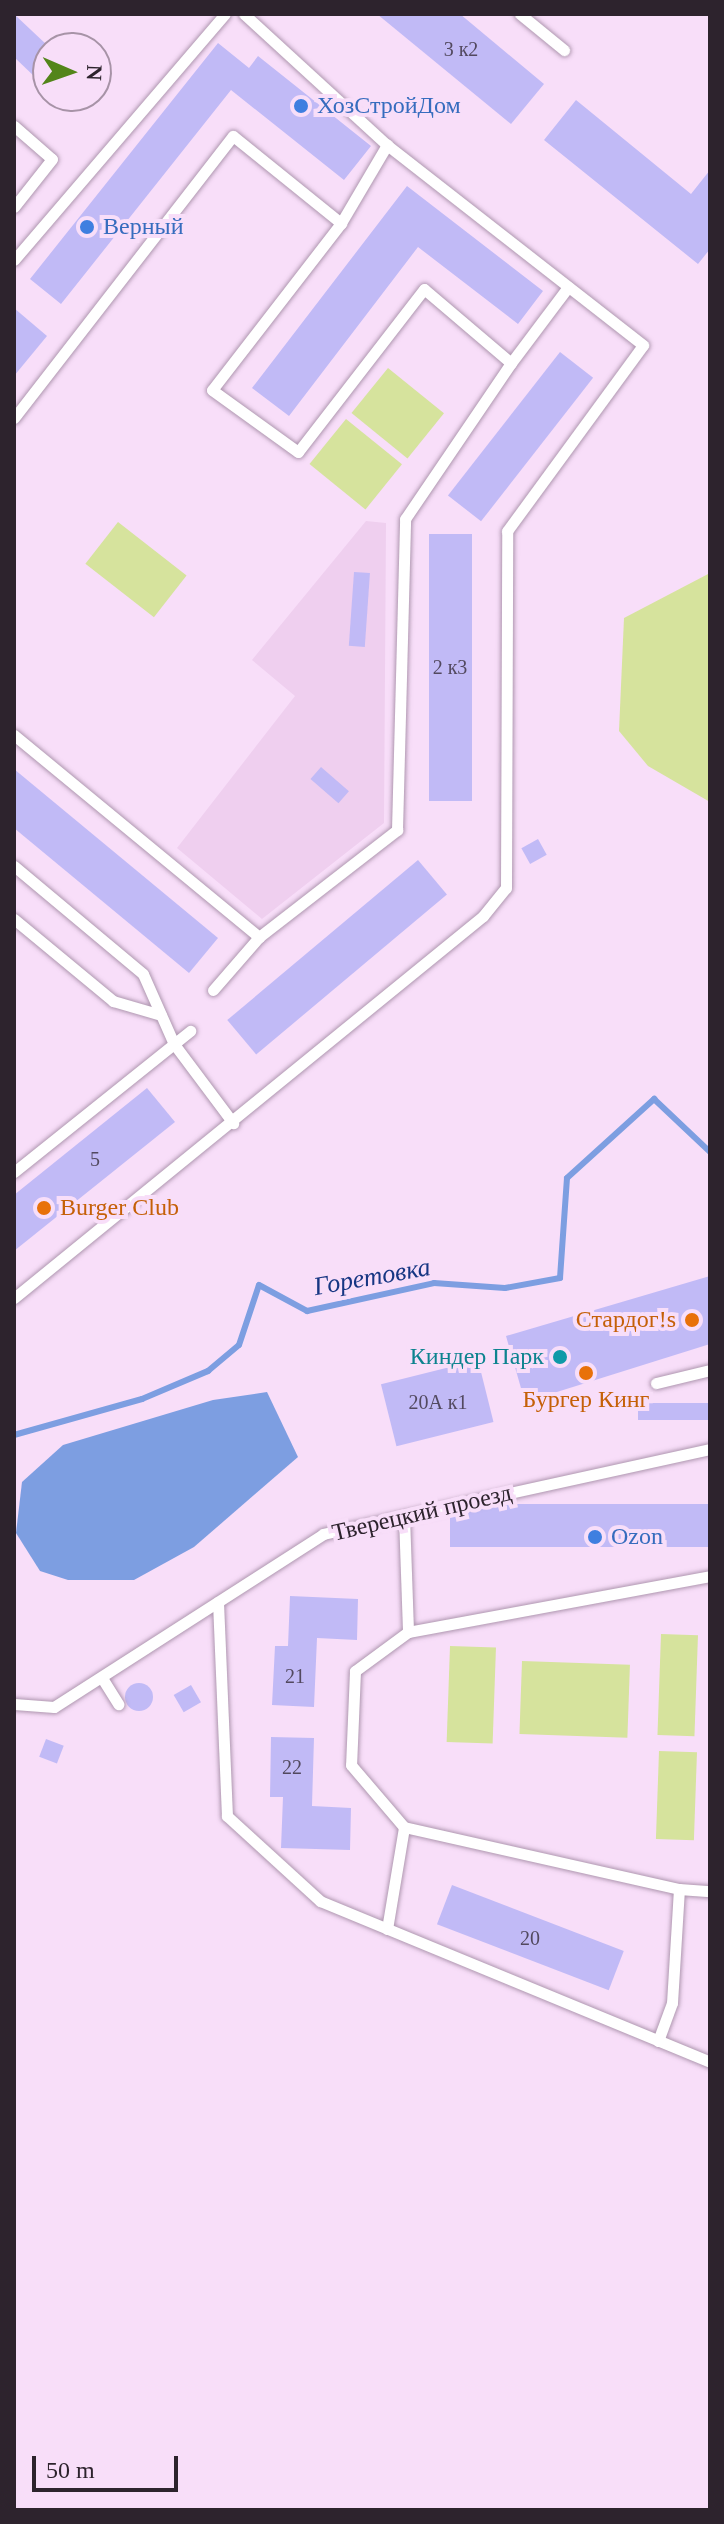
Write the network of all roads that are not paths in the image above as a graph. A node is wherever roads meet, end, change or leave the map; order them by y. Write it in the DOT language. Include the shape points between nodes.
graph roads {
  1 [pos="225,14"];
  2 [pos="244,14"];
  3 [pos="520,14"];
  4 [pos="564,50"];
  5 [pos="14,126"];
  6 [pos="387,145"];
  7 [pos="14,207"];
  8 [pos="341,223"];
  9 [pos="14,260"];
  10 [pos="568,287"];
  11 [pos="511,363"];
  12 [pos="14,418"];
  13 [pos="14,735"];
  14 [pos="14,866"];
  15 [pos="14,919"];
  16 [pos="259,937"];
  17 [pos="213,990"];
  18 [pos="161,1015"];
  19 [pos="190,1031"];
  20 [pos="174,1044"];
  21 [pos="233,1123"];
  22 [pos="14,1172"];
  23 [pos="14,1298"];
  24 [pos="710,1370"];
  25 [pos="656,1383"];
  26 [pos="710,1449"];
  27 [pos="404,1516"];
  28 [pos="710,1576"];
  29 [pos="218,1602"];
  30 [pos="408,1632"];
  31 [pos="102,1678"];
  32 [pos="14,1704"];
  33 [pos="118,1704"];
  34 [pos="404,1827"];
  35 [pos="679,1889"];
  36 [pos="710,1891"];
  37 [pos="387,1929"];
  38 [pos="658,2041"];
  39 [pos="710,2062"];
  1 -- 9 [label="lane"];
  2 -- 6 [label="lane"];
  3 -- 4 [label="lane"];
  5 -- 7 [label="lane" via="52,159"];
  6 -- 8 [label="lane"];
  6 -- 10 [label="lane"];
  8 -- 11 [label="lane" via="212,390 298,452 424,289"];
  8 -- 12 [label="lane" via="233,136"];
  10 -- 11 [label="lane"];
  10 -- 21 [label="lane" via="643,345 507,531 506,888 483,916"];
  11 -- 16 [label="lane" via="405,519 397,830"];
  13 -- 16 [label="lane"];
  14 -- 18 [label="lane" via="143,974"];
  15 -- 18 [label="lane" via="113,1001"];
  16 -- 17 [label="lane"];
  18 -- 20 [label="lane"];
  19 -- 20 [label="lane"];
  20 -- 21 [label="lane"];
  20 -- 22 [label="lane"];
  21 -- 23 [label="lane"];
  24 -- 25 [label="lane"];
  26 -- 27 [label="lane, Тверецкий проезд"];
  27 -- 29 [label="lane, Тверецкий проезд" via="323,1534"];
  27 -- 30 [label="lane"];
  28 -- 30 [label="lane"];
  29 -- 31 [label="lane, Тверецкий проезд"];
  29 -- 37 [label="lane" via="227,1816 320,1901"];
  30 -- 34 [label="lane" via="355,1671 351,1765"];
  31 -- 32 [label="lane, Тверецкий проезд" via="54,1707"];
  31 -- 33 [label="lane"];
  34 -- 35 [label="lane"];
  34 -- 37 [label="lane"];
  35 -- 36 [label="lane"];
  35 -- 38 [label="lane" via="672,2003"];
  37 -- 38 [label="lane"];
  38 -- 39 [label="lane"];
}
